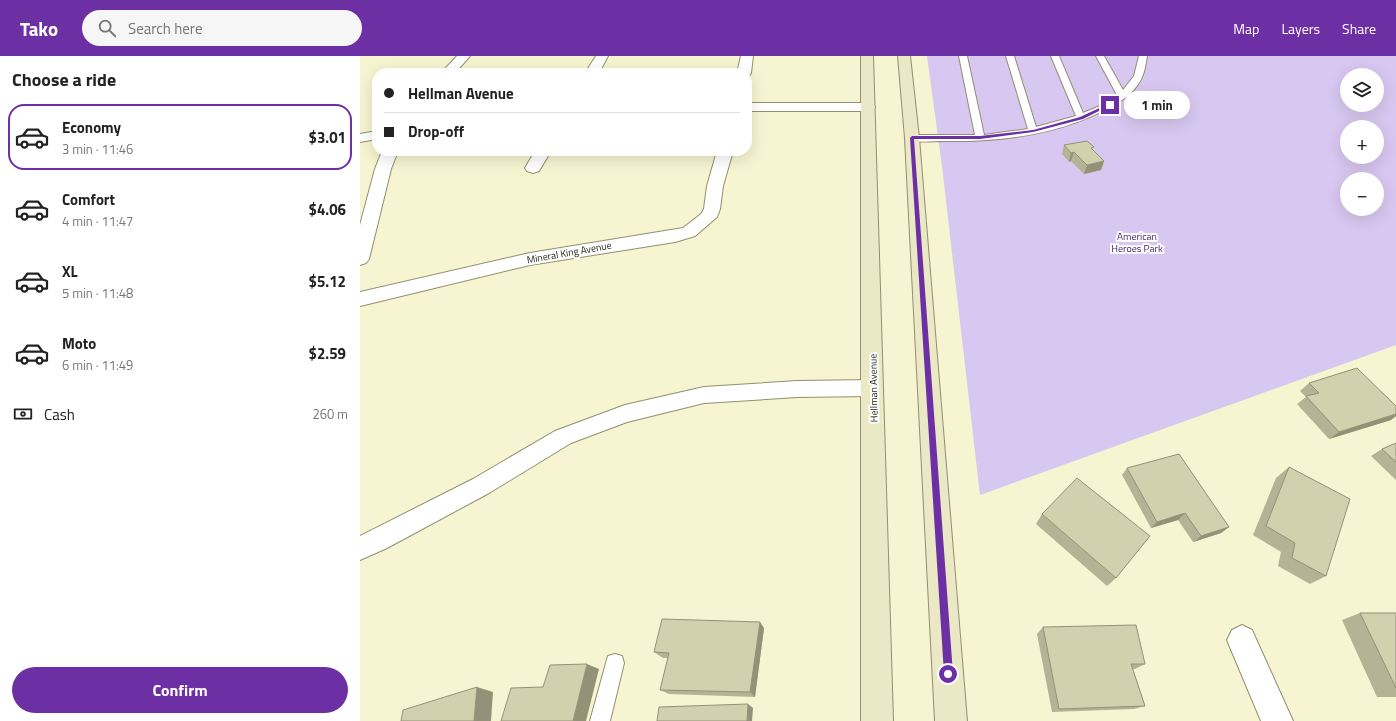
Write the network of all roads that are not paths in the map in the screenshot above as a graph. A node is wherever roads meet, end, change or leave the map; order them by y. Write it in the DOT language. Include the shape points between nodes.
graph roads {
  1 [pos="464,56"];
  2 [pos="602,56"];
  3 [pos="747,56"];
  4 [pos="867,56"];
  5 [pos="904,56"];
  6 [pos="963,56"];
  7 [pos="1010,56"];
  8 [pos="1055,56"];
  9 [pos="1100,56"];
  10 [pos="1143,56"];
  11 [pos="453,68"];
  12 [pos="595,68"];
  13 [pos="745,68"];
  14 [pos="1122,96"];
  15 [pos="752,107"];
  16 [pos="868,107"];
  17 [pos="1082,118"];
  18 [pos="1033,131"];
  19 [pos="372,136"];
  20 [pos="360,138"];
  21 [pos="912,138"];
  22 [pos="980,138"];
  23 [pos="388,156"];
  24 [pos="540,156"];
  25 [pos="724,156"];
  26 [pos="533,168"];
  27 [pos="360,260"];
  28 [pos="360,299"];
  29 [pos="873,388"];
  30 [pos="360,548"];
  31 [pos="1242,640"];
  32 [pos="615,663"];
  33 [pos="600,721"];
  34 [pos="876,721"];
  35 [pos="951,721"];
  36 [pos="1277,721"];
  1 -- 11 [label="street"];
  2 -- 12 [label="street"];
  3 -- 13 [label="street"];
  4 -- 16 [label="main road, Hellman Avenue"];
  5 -- 21 [label="main road"];
  6 -- 22 [label="lane"];
  7 -- 18 [label="lane"];
  8 -- 17 [label="lane"];
  9 -- 14 [label="lane"];
  10 -- 14 [label="lane" via="1140,72"];
  14 -- 17 [label="lane" via="1110,105"];
  15 -- 16 [label="street"];
  16 -- 29 [label="main road, Hellman Avenue"];
  17 -- 18 [label="lane"];
  18 -- 22 [label="lane"];
  19 -- 20 [label="street"];
  21 -- 22 [label="lane"];
  21 -- 35 [label="main road"];
  23 -- 27 [label="street" via="382,169"];
  24 -- 26 [label="street"];
  25 -- 28 [label="street, Mineral King Avenue" via="712,209 708,217 689,232 530,258"];
  29 -- 30 [label="street" via="797,389 704,395 625,414 563,437 481,486"];
  29 -- 34 [label="main road, Hellman Avenue"];
  31 -- 36 [label="street"];
  32 -- 33 [label="lane"];
}
